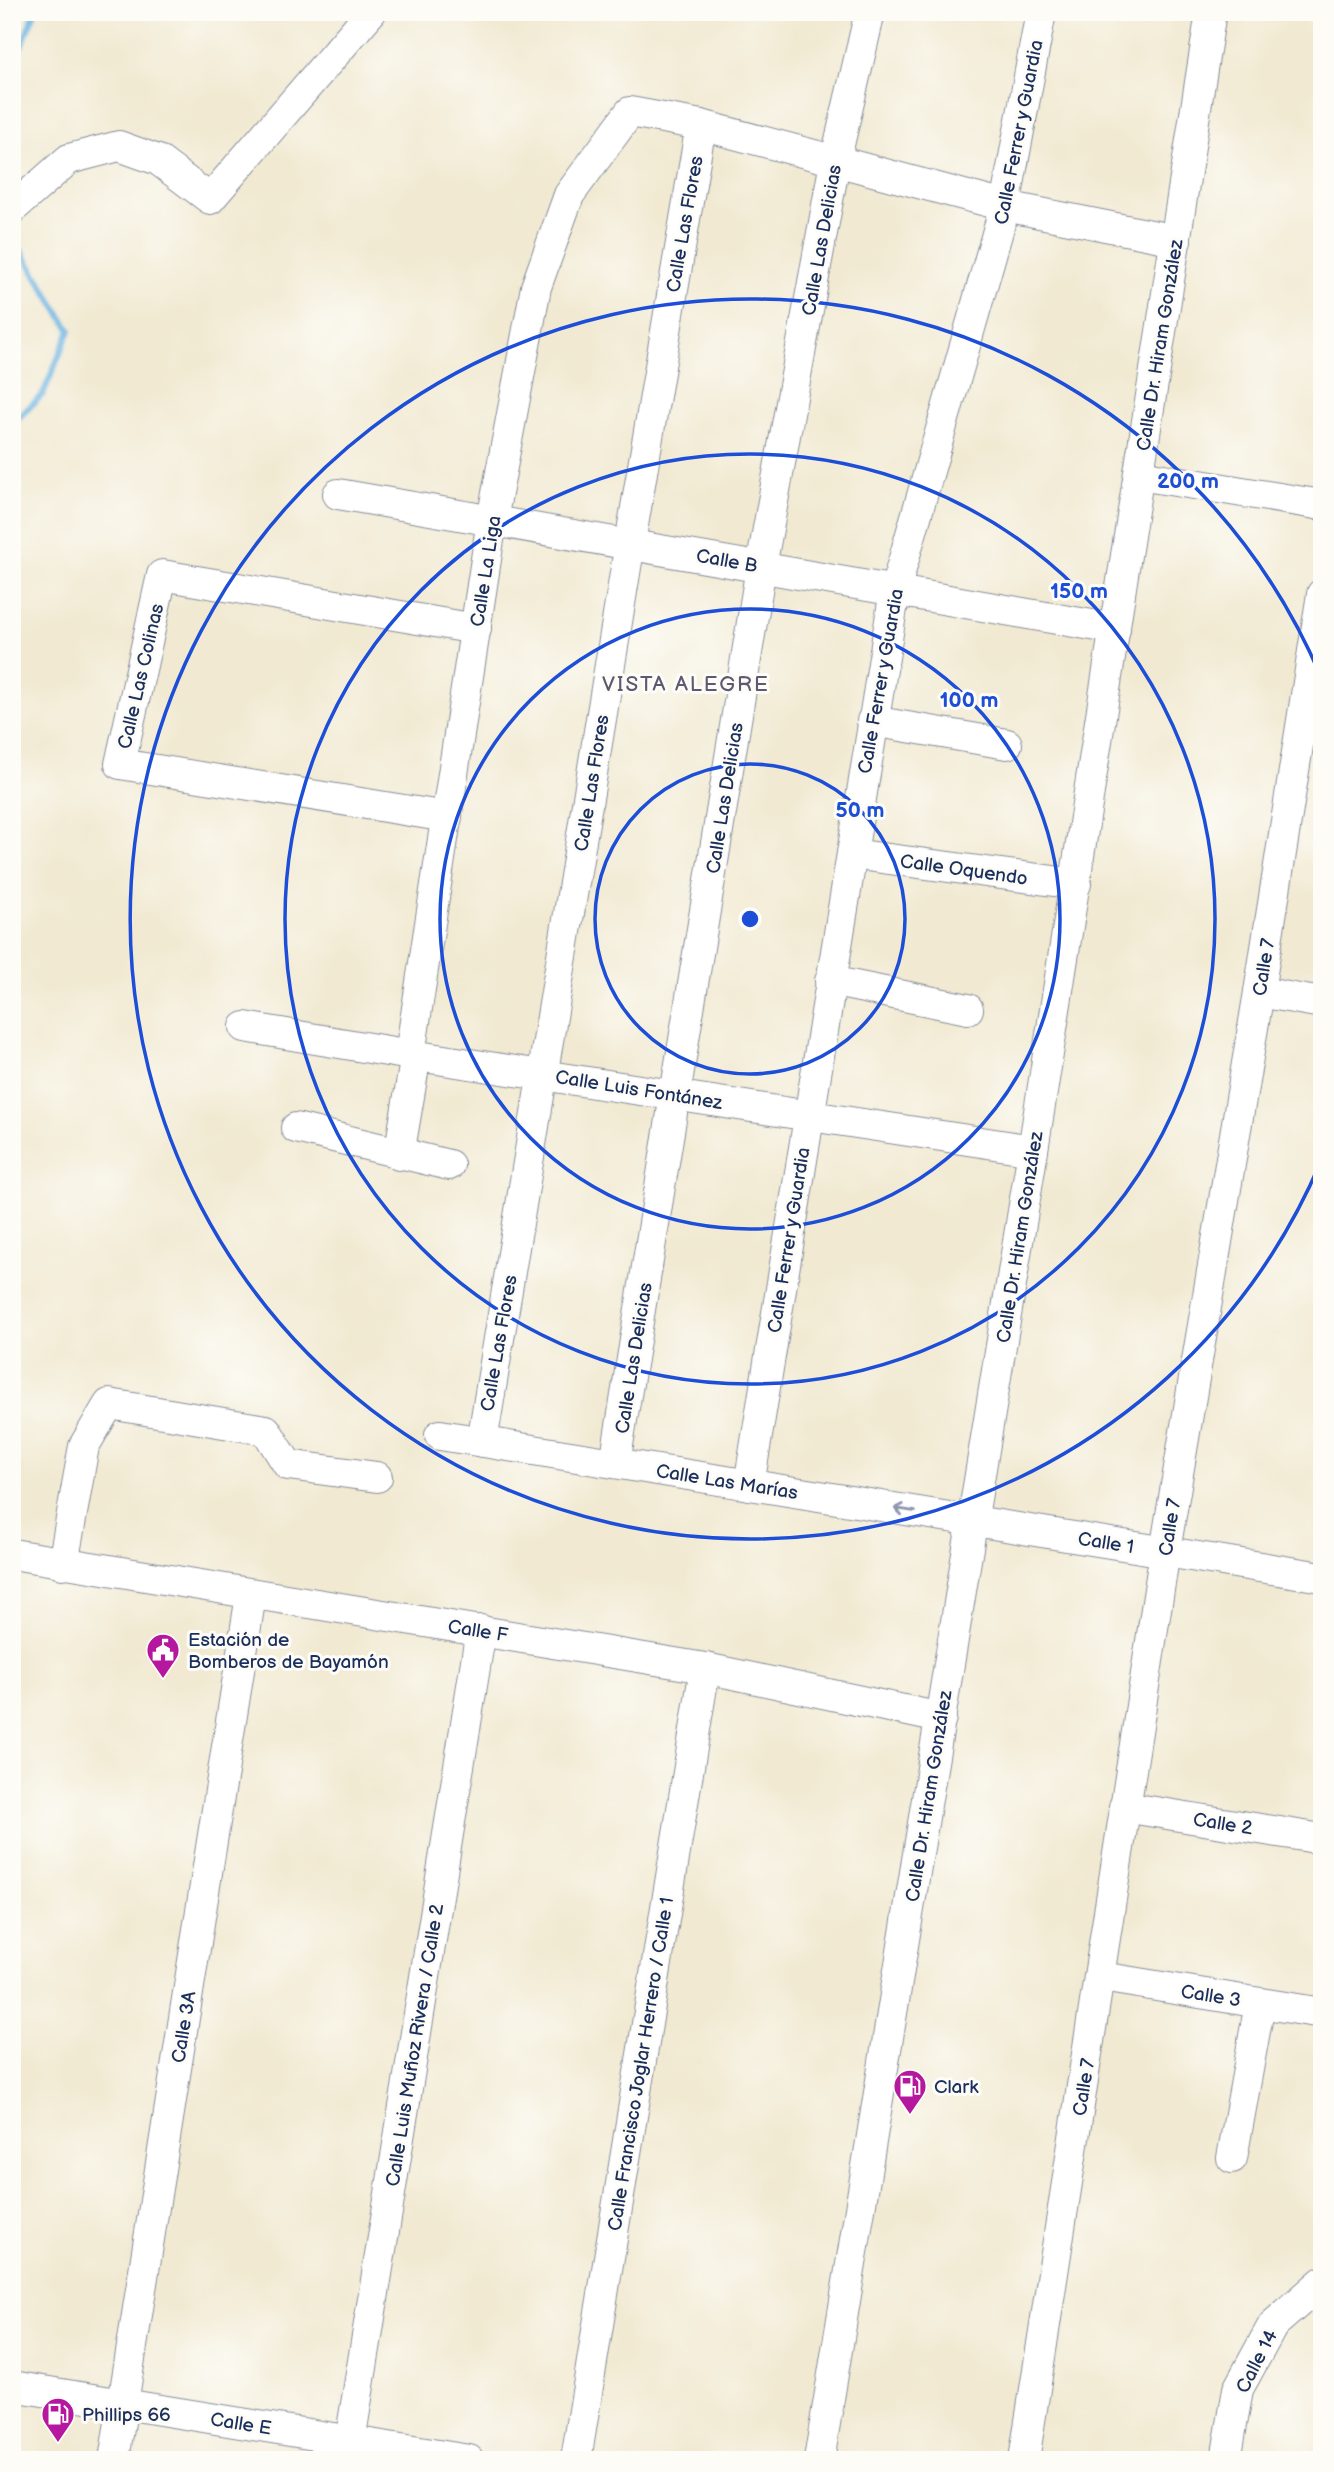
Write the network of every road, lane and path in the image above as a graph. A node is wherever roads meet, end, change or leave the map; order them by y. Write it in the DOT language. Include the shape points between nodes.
graph roads {
  1 [pos="371,12"];
  2 [pos="870,12"];
  3 [pos="1041,12"];
  4 [pos="1211,12"];
  5 [pos="701,125"];
  6 [pos="835,162"];
  7 [pos="23,200"];
  8 [pos="1005,206"];
  9 [pos="1176,240"];
  10 [pos="1139,475"];
  11 [pos="338,494"];
  12 [pos="1322,505"];
  13 [pos="492,520"];
  14 [pos="630,542"];
  15 [pos="761,566"];
  16 [pos="895,590"];
  17 [pos="1322,594"];
  18 [pos="476,629"];
  19 [pos="1115,629"];
  20 [pos="872,721"];
  21 [pos="1007,744"];
  22 [pos="447,817"];
  23 [pos="852,854"];
  24 [pos="1076,884"];
  25 [pos="830,981"];
  26 [pos="1259,992"];
  27 [pos="1322,1003"];
  28 [pos="968,1009"];
  29 [pos="245,1027"];
  30 [pos="413,1055"];
  31 [pos="544,1075"];
  32 [pos="676,1095"];
  33 [pos="809,1115"];
  34 [pos="296,1128"];
  35 [pos="1033,1150"];
  36 [pos="399,1155"];
  37 [pos="449,1165"];
  38 [pos="440,1435"];
  39 [pos="482,1442"];
  40 [pos="615,1463"];
  41 [pos="377,1477"];
  42 [pos="749,1485"];
  43 [pos="972,1520"];
  44 [pos="1165,1551"];
  45 [pos="12,1554"];
  46 [pos="63,1564"];
  47 [pos="1322,1577"];
  48 [pos="251,1595"];
  49 [pos="481,1630"];
  50 [pos="705,1668"];
  51 [pos="941,1718"];
  52 [pos="1124,1807"];
  53 [pos="1322,1839"];
  54 [pos="1101,1977"];
  55 [pos="1260,2003"];
  56 [pos="1322,2013"];
  57 [pos="1232,2158"];
  58 [pos="1322,2281"];
  59 [pos="12,2386"];
  60 [pos="123,2405"];
  61 [pos="348,2450"];
  62 [pos="114,2460"];
  63 [pos="469,2460"];
  64 [pos="576,2460"];
  65 [pos="819,2460"];
  66 [pos="1024,2460"];
  67 [pos="1226,2460"];
  1 -- 7 [label="street" via="210,199 158,160 119,146 69,159"];
  2 -- 6 [label="street, Calle Las Delicias"];
  3 -- 8 [label="street, Calle Ferrer y Guardia"];
  4 -- 9 [label="street, Calle Dr. Hiram González"];
  5 -- 6 [label="street"];
  5 -- 13 [label="street, Calle La Liga" via="630,112 569,195 536,288"];
  5 -- 14 [label="street, Calle Las Flores"];
  6 -- 8 [label="street"];
  6 -- 15 [label="street, Calle Las Delicias"];
  8 -- 9 [label="street"];
  8 -- 16 [label="street, Calle Ferrer y Guardia"];
  9 -- 10 [label="street, Calle Dr. Hiram González"];
  10 -- 12 [label="street"];
  10 -- 19 [label="street, Calle Dr. Hiram González"];
  11 -- 13 [label="street, Calle B"];
  13 -- 14 [label="street, Calle B"];
  13 -- 18 [label="street, Calle La Liga"];
  14 -- 15 [label="street, Calle B"];
  14 -- 31 [label="street, Calle Las Flores"];
  15 -- 16 [label="street, Calle B"];
  15 -- 32 [label="street, Calle Las Delicias"];
  16 -- 19 [label="street, Calle B"];
  16 -- 20 [label="street, Calle Ferrer y Guardia"];
  17 -- 26 [label="street, Calle 7"];
  18 -- 22 [label="street, Calle La Liga"];
  18 -- 22 [label="street, Calle Las Colinas" via="163,575 120,764"];
  19 -- 24 [label="street, Calle Dr. Hiram González"];
  20 -- 21 [label="street"];
  20 -- 23 [label="street, Calle Ferrer y Guardia"];
  22 -- 30 [label="street, Calle La Liga"];
  23 -- 24 [label="street, Calle Oquendo"];
  23 -- 25 [label="street, Calle Ferrer y Guardia"];
  24 -- 35 [label="street, Calle Dr. Hiram González"];
  25 -- 28 [label="street"];
  25 -- 33 [label="street, Calle Ferrer y Guardia"];
  26 -- 27 [label="street"];
  26 -- 44 [label="street, Calle 7"];
  29 -- 30 [label="street, Calle Luis Fontánez"];
  30 -- 31 [label="street, Calle Luis Fontánez"];
  30 -- 36 [label="street, Calle La Liga"];
  31 -- 32 [label="street, Calle Luis Fontánez"];
  31 -- 39 [label="street, Calle Las Flores"];
  32 -- 33 [label="street, Calle Luis Fontánez"];
  32 -- 40 [label="street, Calle Las Delicias"];
  33 -- 35 [label="street, Calle Luis Fontánez"];
  33 -- 42 [label="street, Calle Ferrer y Guardia"];
  34 -- 36 [label="street"];
  35 -- 43 [label="street, Calle Dr. Hiram González"];
  36 -- 37 [label="street"];
  38 -- 39 [label="street, Calle Las Marías"];
  39 -- 40 [label="street, Calle Las Marías"];
  40 -- 42 [label="street, Calle Las Marías"];
  41 -- 46 [label="street" via="288,1465 266,1430 109,1404 84,1447"];
  43 -- 42 [label="street, Calle Las Marías, one-way"];
  43 -- 44 [label="street, Calle 1"];
  43 -- 51 [label="street, Calle Dr. Hiram González"];
  44 -- 47 [label="street, Calle 1"];
  44 -- 52 [label="street, Calle 7"];
  45 -- 46 [label="street, Calle F"];
  46 -- 48 [label="street, Calle F"];
  48 -- 49 [label="street, Calle F"];
  48 -- 60 [label="street, Calle 3A"];
  49 -- 50 [label="street, Calle F"];
  49 -- 61 [label="street, Calle Luis Muñoz Rivera / Calle 2"];
  50 -- 51 [label="street, Calle F"];
  50 -- 64 [label="street, Calle Francisco Joglar Herrero / Calle 1"];
  51 -- 65 [label="street, Calle Dr. Hiram González"];
  52 -- 53 [label="street, Calle 2"];
  52 -- 54 [label="street, Calle 7"];
  54 -- 55 [label="street, Calle 3"];
  54 -- 66 [label="street, Calle 7"];
  55 -- 56 [label="street, Calle 3"];
  55 -- 57 [label="street"];
  58 -- 67 [label="street, Calle 14" via="1273,2325 1238,2389"];
  59 -- 60 [label="street, Calle E"];
  60 -- 61 [label="street, Calle E"];
  60 -- 62 [label="street, Calle 3A"];
  61 -- 63 [label="street, Calle E"];
}
